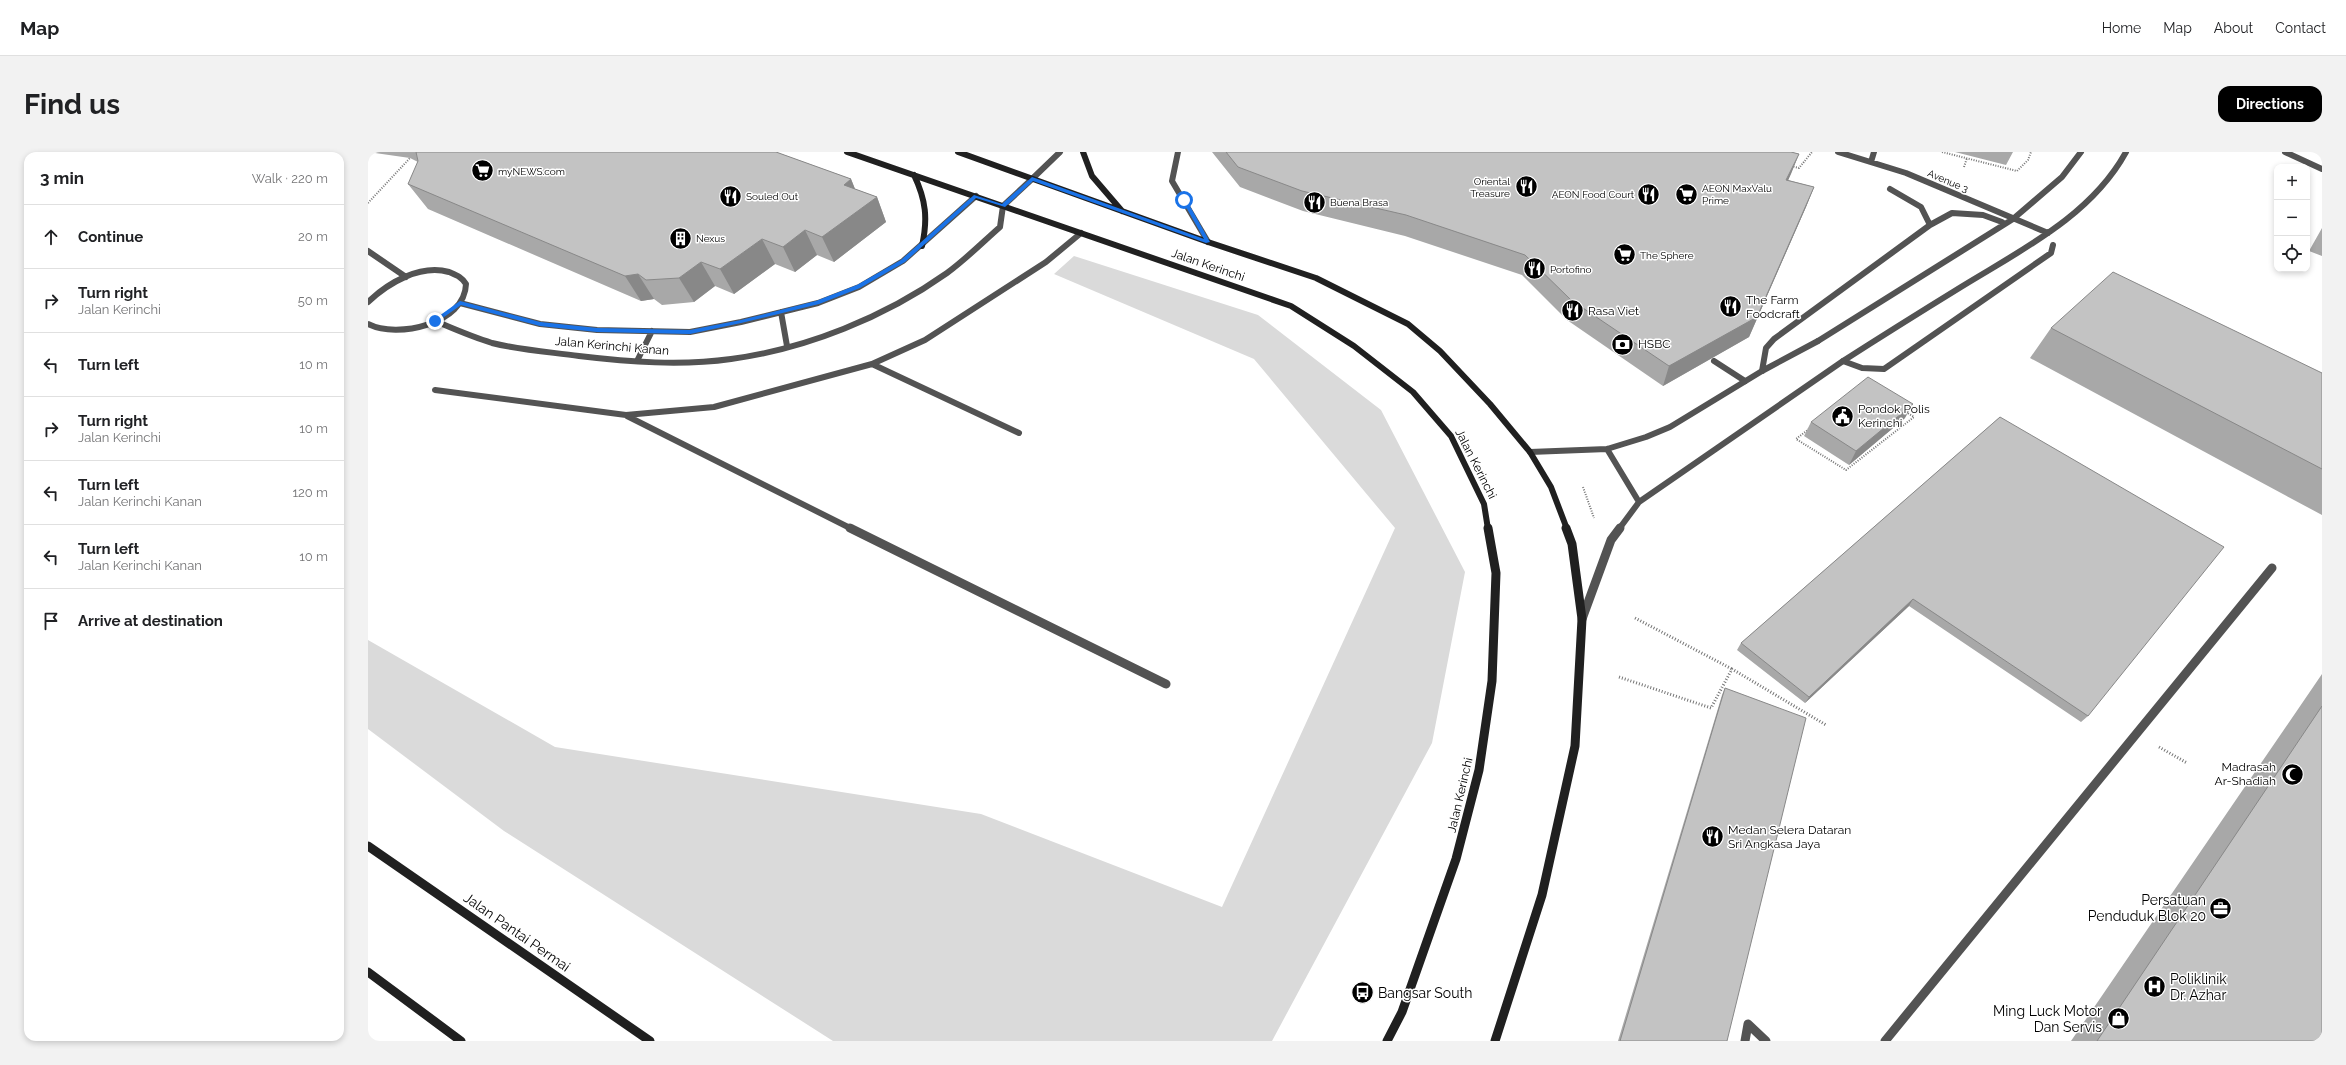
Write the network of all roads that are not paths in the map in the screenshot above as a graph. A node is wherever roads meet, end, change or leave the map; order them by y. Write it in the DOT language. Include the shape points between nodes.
graph roads {
  1 [pos="847,152"];
  2 [pos="958,152"];
  3 [pos="1060,152"];
  4 [pos="1083,152"];
  5 [pos="1178,152"];
  6 [pos="1838,152"];
  7 [pos="1874,152"];
  8 [pos="2081,152"];
  9 [pos="2126,152"];
  10 [pos="2285,152"];
  11 [pos="1871,162"];
  12 [pos="2322,169"];
  13 [pos="914,175"];
  14 [pos="1032,179"];
  15 [pos="1890,189"];
  16 [pos="976,196"];
  17 [pos="1003,206"];
  18 [pos="1122,211"];
  19 [pos="2013,219"];
  20 [pos="2002,222"];
  21 [pos="1930,225"];
  22 [pos="1081,233"];
  23 [pos="2048,233"];
  24 [pos="1208,242"];
  25 [pos="2053,245"];
  26 [pos="922,246"];
  27 [pos="368,251"];
  28 [pos="406,277"];
  29 [pos="368,302"];
  30 [pos="460,303"];
  31 [pos="781,312"];
  32 [pos="435,321"];
  33 [pos="368,324"];
  34 [pos="652,331"];
  35 [pos="787,346"];
  36 [pos="638,361"];
  37 [pos="1714,361"];
  38 [pos="1843,361"];
  39 [pos="872,364"];
  40 [pos="1762,371"];
  41 [pos="1745,381"];
  42 [pos="435,390"];
  43 [pos="626,416"];
  44 [pos="1019,433"];
  45 [pos="1607,449"];
  46 [pos="1530,452"];
  47 [pos="1639,502"];
  48 [pos="2272,568"];
  49 [pos="1582,619"];
  50 [pos="1166,684"];
  51 [pos="368,846"];
  52 [pos="368,972"];
  53 [pos="461,1041"];
  54 [pos="650,1041"];
  55 [pos="1388,1041"];
  56 [pos="1495,1041"];
  57 [pos="1745,1041"];
  58 [pos="1766,1041"];
  59 [pos="1885,1041"];
  1 -- 13 [label="main road, Jalan Kerinchi"];
  2 -- 14 [label="main road, Jalan Kerinchi"];
  3 -- 14 [label="street"];
  4 -- 18 [label="main road" via="1092,176"];
  5 -- 24 [label="street" via="1172,180"];
  6 -- 11 [label="street, Avenue 3"];
  7 -- 11 [label="street"];
  8 -- 19 [label="street" via="2062,177"];
  9 -- 23 [label="street" via="2121,165 2095,193"];
  10 -- 12 [label="street"];
  11 -- 19 [label="street, Avenue 3" via="1906,173"];
  13 -- 16 [label="main road, Jalan Kerinchi"];
  13 -- 26 [label="main road" via="926,197 926,228"];
  14 -- 17 [label="street"];
  14 -- 18 [label="main road, Jalan Kerinchi"];
  15 -- 21 [label="street" via="1921,207"];
  16 -- 17 [label="main road, Jalan Kerinchi"];
  16 -- 26 [label="street, Jalan Kerinchi Kanan"];
  17 -- 22 [label="main road, Jalan Kerinchi"];
  17 -- 35 [label="street, Jalan Kerinchi Kanan" via="1000,227 948,272 918,291 872,314 811,340"];
  18 -- 24 [label="main road, Jalan Kerinchi"];
  19 -- 23 [label="street, Avenue 3"];
  19 -- 40 [label="street" via="1818,341"];
  20 -- 21 [label="street" via="1983,215 1952,214"];
  21 -- 40 [label="street" via="1774,339 1766,348"];
  22 -- 39 [label="street" via="1046,262 925,340"];
  22 -- 55 [label="main road, Jalan Kerinchi" via="1291,306 1354,346 1413,392 1451,436 1484,504 1496,573 1492,681 1479,770 1456,859 1402,1012"];
  23 -- 38 [label="street"];
  24 -- 46 [label="main road, Jalan Kerinchi" via="1316,278 1373,304 1408,324 1440,351 1485,398"];
  25 -- 38 [label="street" via="2051,253 1884,369 1862,368"];
  26 -- 31 [label="street, Jalan Kerinchi Kanan" via="903,261 859,287 818,303"];
  27 -- 28 [label="street"];
  28 -- 29 [label="street" via="376,293"];
  28 -- 30 [label="street" via="439,271 461,278 466,284 466,293"];
  30 -- 32 [label="street"];
  30 -- 34 [label="street, Jalan Kerinchi Kanan" via="540,324 597,330"];
  31 -- 34 [label="street, Jalan Kerinchi Kanan" via="690,332"];
  31 -- 35 [label="street"];
  32 -- 33 [label="street" via="401,331 384,331 372,328"];
  32 -- 36 [label="street, Jalan Kerinchi Kanan" via="486,341 573,356"];
  34 -- 36 [label="street"];
  35 -- 36 [label="street, Jalan Kerinchi Kanan" via="732,359 660,363"];
  37 -- 41 [label="street"];
  38 -- 47 [label="street"];
  39 -- 43 [label="street" via="714,407"];
  39 -- 44 [label="street"];
  40 -- 41 [label="street"];
  41 -- 45 [label="street" via="1670,427"];
  42 -- 43 [label="street"];
  43 -- 50 [label="street"];
  45 -- 46 [label="street"];
  45 -- 47 [label="street"];
  46 -- 49 [label="main road, Jalan Kerinchi" via="1551,487 1572,544"];
  47 -- 49 [label="street" via="1612,540"];
  48 -- 59 [label="street"];
  49 -- 56 [label="main road, Jalan Kerinchi" via="1575,746 1542,895"];
  51 -- 54 [label="main road, Jalan Pantai Permai"];
  52 -- 53 [label="main road"];
  57 -- 58 [label="street" via="1748,1024"];
}
